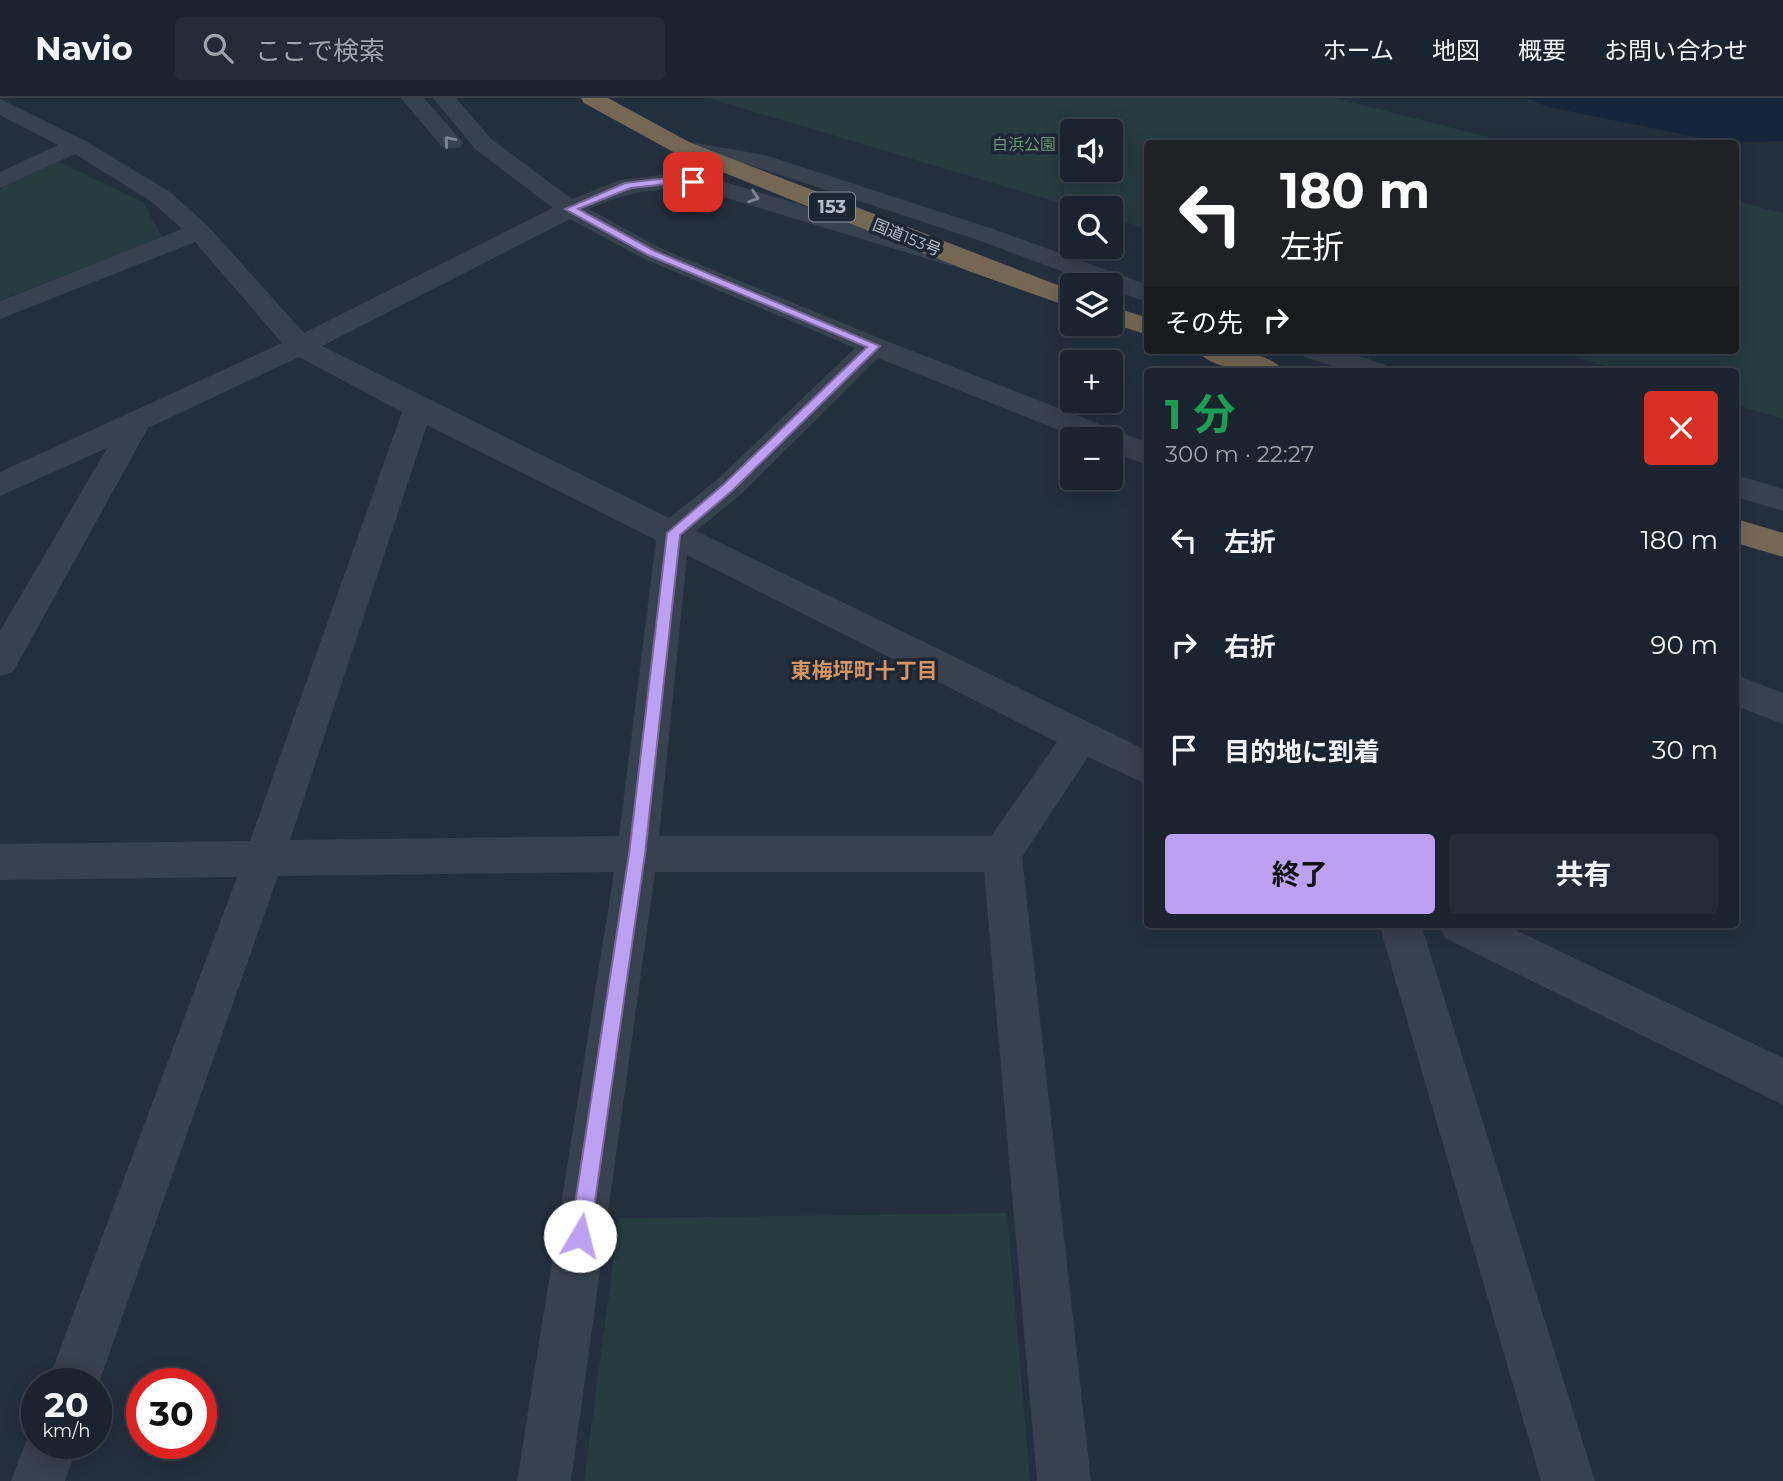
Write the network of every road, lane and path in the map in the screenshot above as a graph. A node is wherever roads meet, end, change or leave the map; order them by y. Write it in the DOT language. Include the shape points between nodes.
graph roads {
  1 [pos="412,98"];
  2 [pos="444,98"];
  3 [pos="462,98"];
  4 [pos="592,98"];
  5 [pos="0,106"];
  6 [pos="467,124"];
  7 [pos="76,145"];
  8 [pos="683,148"];
  9 [pos="499,156"];
  10 [pos="0,181"];
  11 [pos="570,209"];
  12 [pos="199,231"];
  13 [pos="980,266"];
  14 [pos="1144,294"];
  15 [pos="1060,295"];
  16 [pos="0,311"];
  17 [pos="1123,318"];
  18 [pos="1144,326"];
  19 [pos="300,346"];
  20 [pos="874,346"];
  21 [pos="1222,354"];
  22 [pos="1324,354"];
  23 [pos="1261,368"];
  24 [pos="1367,368"];
  25 [pos="418,408"];
  26 [pos="138,420"];
  27 [pos="1077,427"];
  28 [pos="1123,445"];
  29 [pos="1144,453"];
  30 [pos="0,485"];
  31 [pos="1739,487"];
  32 [pos="1783,500"];
  33 [pos="1739,532"];
  34 [pos="673,533"];
  35 [pos="1783,545"];
  36 [pos="0,662"];
  37 [pos="1739,691"];
  38 [pos="1783,709"];
  39 [pos="1082,736"];
  40 [pos="1144,767"];
  41 [pos="637,854"];
  42 [pos="1002,854"];
  43 [pos="264,858"];
  44 [pos="0,862"];
  45 [pos="1401,928"];
  46 [pos="1468,928"];
  47 [pos="1783,1082"];
  48 [pos="79,1368"];
  49 [pos="46,1459"];
  50 [pos="38,1481"];
  51 [pos="544,1481"];
  52 [pos="1063,1481"];
  53 [pos="1568,1481"];
  9 -- 1 [label="street, one-way" via="462,156"];
  2 -- 6 [label="street"];
  3 -- 6 [label="street"];
  4 -- 8 [label="highway, 国道153号 / 153"];
  5 -- 7 [label="street"];
  6 -- 9 [label="street"];
  7 -- 10 [label="street"];
  7 -- 12 [label="street" via="161,197"];
  8 -- 13 [label="highway, 国道153号 / 153"];
  8 -- 14 [label="street" via="757,160 984,234"];
  9 -- 11 [label="street"];
  11 -- 13 [label="street, one-way" via="629,186 676,180 729,190"];
  11 -- 19 [label="street"];
  11 -- 20 [label="street" via="651,253"];
  12 -- 16 [label="street"];
  12 -- 19 [label="street"];
  13 -- 15 [label="highway, 国道153号 / 153"];
  17 -- 18 [label="highway"];
  19 -- 25 [label="street"];
  19 -- 26 [label="street"];
  20 -- 27 [label="street"];
  20 -- 34 [label="street" via="729,487"];
  21 -- 23 [label="highway"];
  22 -- 24 [label="street"];
  25 -- 34 [label="street"];
  25 -- 43 [label="street"];
  26 -- 30 [label="street"];
  26 -- 36 [label="street"];
  28 -- 29 [label="street"];
  31 -- 32 [label="street"];
  33 -- 35 [label="highway"];
  34 -- 39 [label="street"];
  34 -- 41 [label="street"];
  37 -- 38 [label="street"];
  39 -- 40 [label="street"];
  39 -- 42 [label="street"];
  41 -- 42 [label="street"];
  41 -- 43 [label="street"];
  41 -- 51 [label="street"];
  42 -- 52 [label="street"];
  43 -- 44 [label="street"];
  43 -- 48 [label="street"];
  45 -- 53 [label="street"];
  46 -- 47 [label="street"];
  49 -- 50 [label="street"];
}
